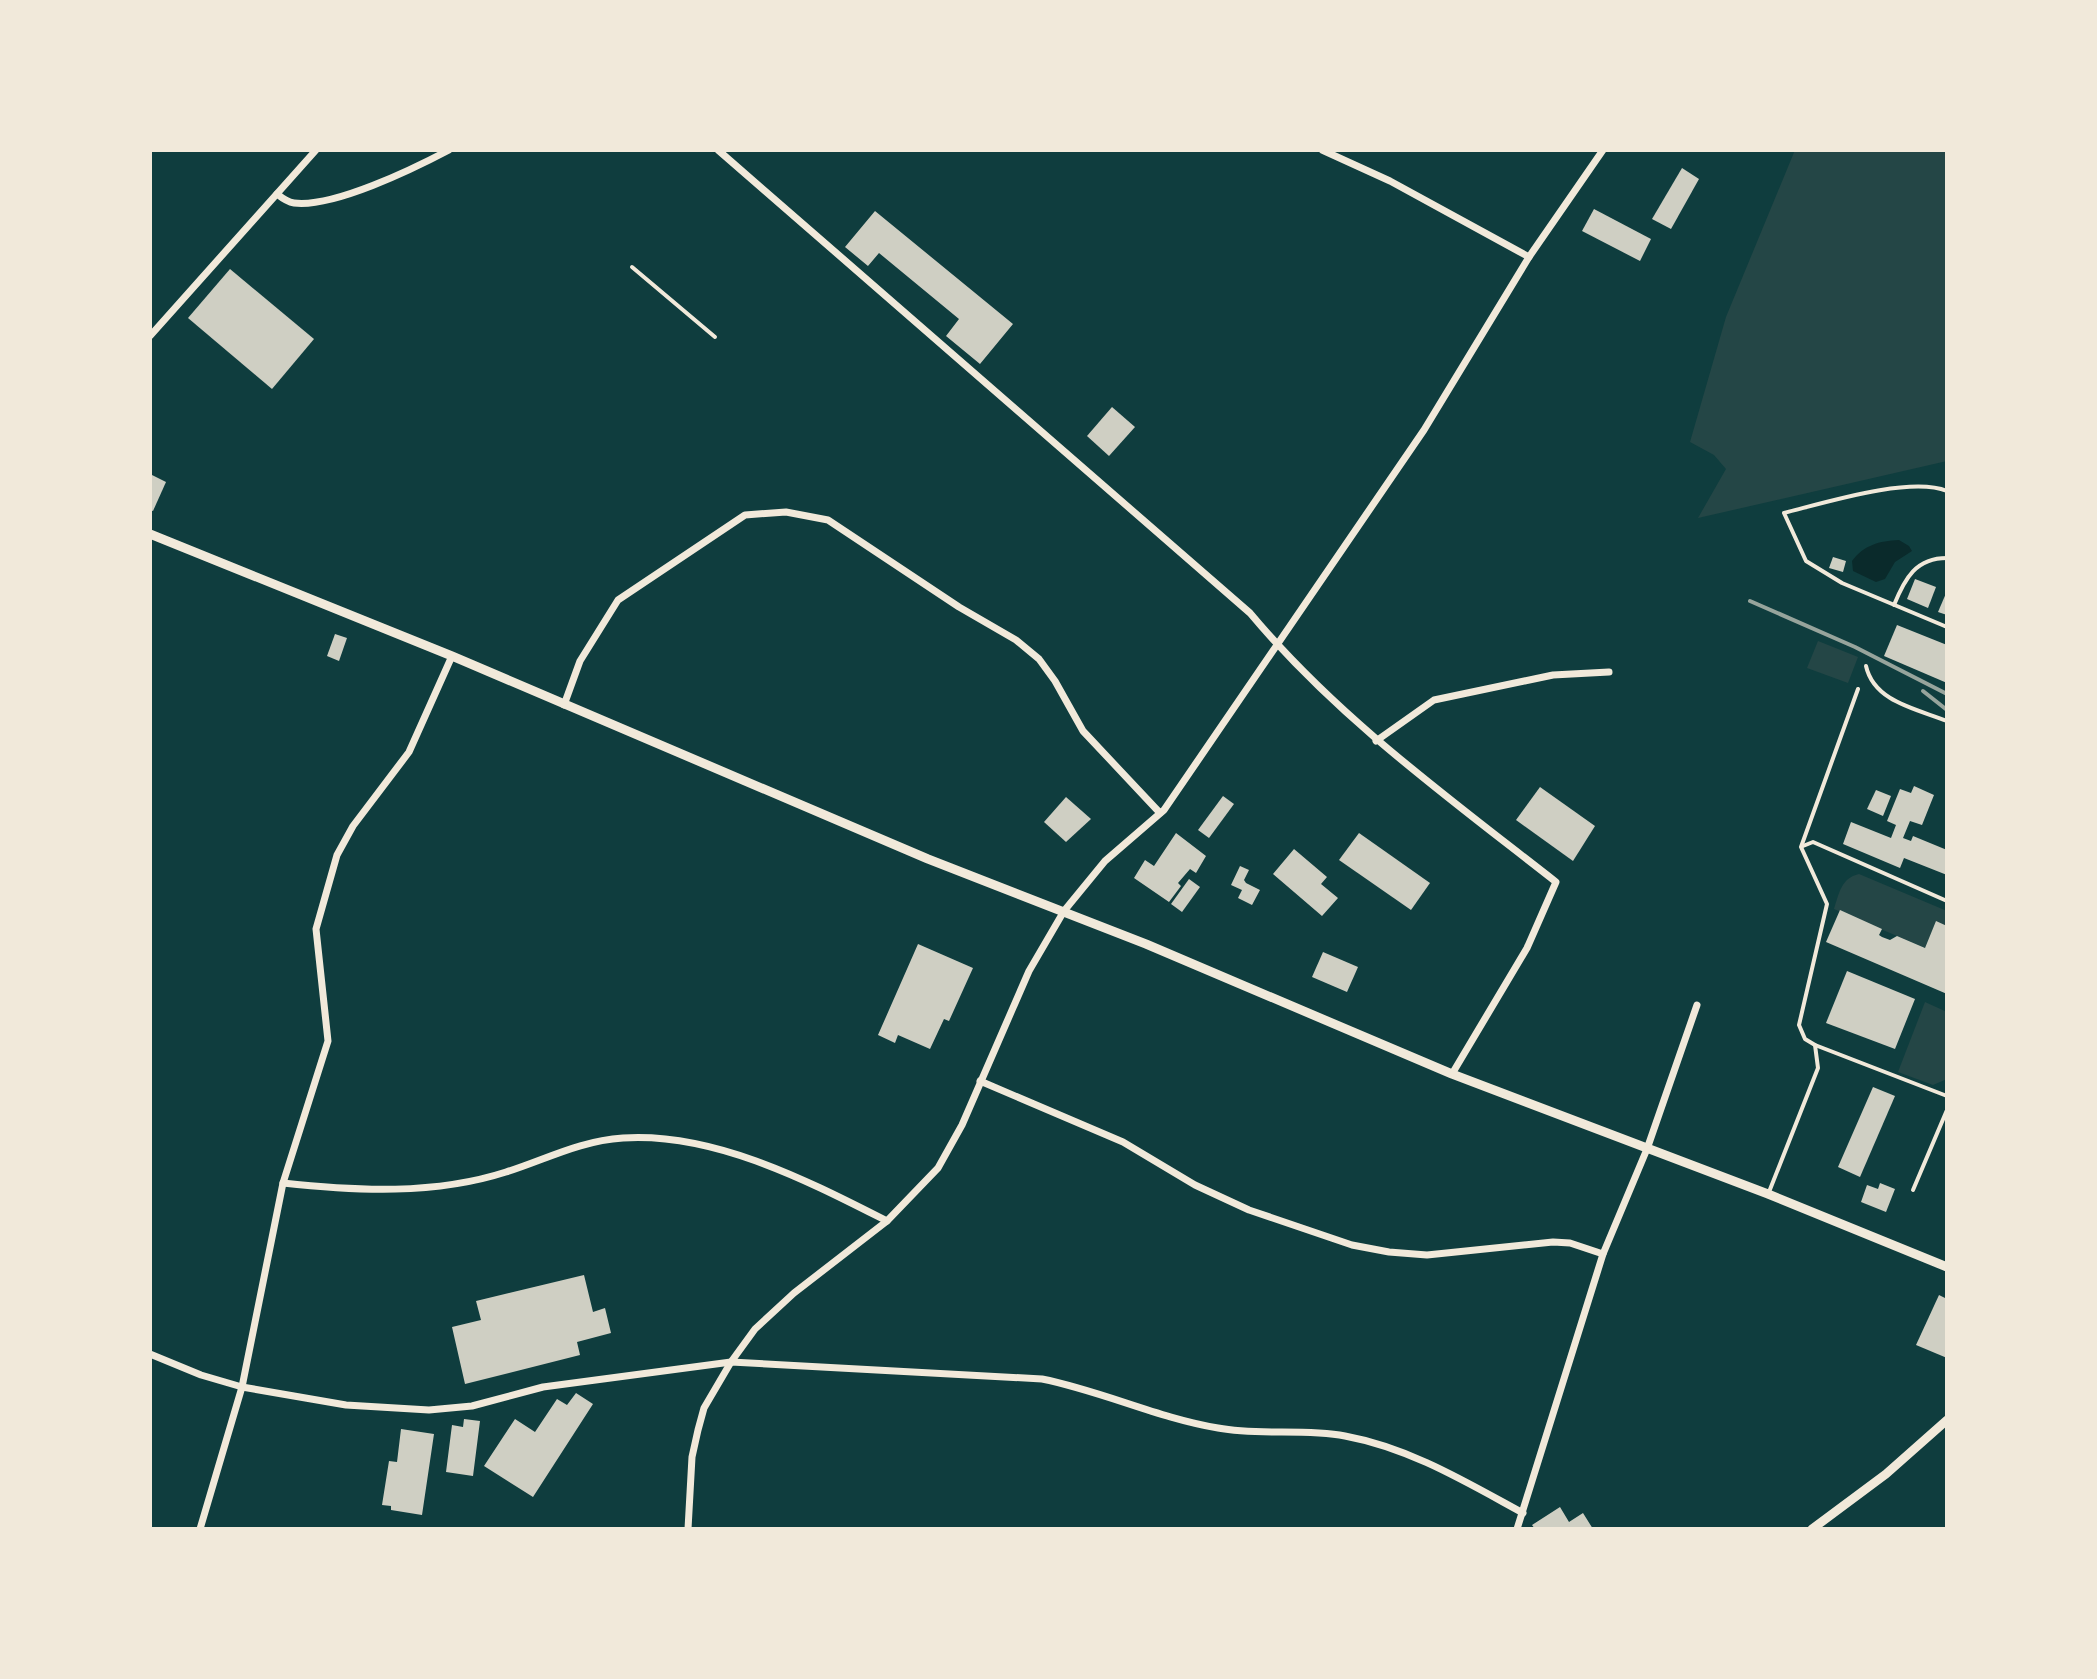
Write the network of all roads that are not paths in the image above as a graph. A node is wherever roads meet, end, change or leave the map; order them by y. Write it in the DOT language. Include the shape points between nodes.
graph roads {
  1 [pos="316,150"];
  2 [pos="449,150"];
  3 [pos="718,150"];
  4 [pos="1322,150"];
  5 [pos="1603,150"];
  6 [pos="277,194"];
  7 [pos="1529,257"];
  8 [pos="632,267"];
  9 [pos="150,336"];
  10 [pos="715,337"];
  11 [pos="1947,491"];
  12 [pos="150,534"];
  13 [pos="1947,558"];
  14 [pos="1894,605"];
  15 [pos="1947,627"];
  16 [pos="1278,646"];
  17 [pos="452,656"];
  18 [pos="1866,666"];
  19 [pos="1609,672"];
  20 [pos="1858,689"];
  21 [pos="564,705"];
  22 [pos="1947,721"];
  23 [pos="1376,741"];
  24 [pos="1160,813"];
  25 [pos="1801,847"];
  26 [pos="1947,901"];
  27 [pos="1064,911"];
  28 [pos="1697,1005"];
  29 [pos="1815,1045"];
  30 [pos="1452,1074"];
  31 [pos="980,1081"];
  32 [pos="1947,1096"];
  33 [pos="1947,1110"];
  34 [pos="1647,1149"];
  35 [pos="283,1183"];
  36 [pos="1913,1190"];
  37 [pos="1768,1194"];
  38 [pos="887,1221"];
  39 [pos="1603,1254"];
  40 [pos="1947,1267"];
  41 [pos="150,1354"];
  42 [pos="731,1362"];
  43 [pos="242,1387"];
  44 [pos="1947,1420"];
  45 [pos="1523,1513"];
  46 [pos="200,1529"];
  47 [pos="688,1529"];
  48 [pos="1517,1529"];
  49 [pos="1812,1529"];
  1 -- 6 [label="street"];
  2 -- 6 [label="street" via="379,183 322,201 289,202"];
  3 -- 16 [label="street" via="1250,613"];
  4 -- 7 [label="street"];
  5 -- 7 [label="street"];
  6 -- 9 [label="street"];
  7 -- 16 [label="street" via="1424,430"];
  8 -- 10 [label="lane"];
  11 -- 14 [label="lane" via="1906,486 1784,513 1806,561"];
  12 -- 17 [label="street"];
  13 -- 14 [label="lane" via="1917,566"];
  14 -- 15 [label="lane"];
  16 -- 23 [label="street"];
  16 -- 24 [label="street"];
  17 -- 21 [label="street"];
  17 -- 35 [label="street" via="409,752 337,855 316,929 328,1041"];
  18 -- 22 [label="lane" via="1875,688"];
  19 -- 23 [label="street" via="1553,675 1434,700"];
  20 -- 25 [label="lane"];
  21 -- 24 [label="street" via="580,661 618,600 745,515 786,512 828,520 1016,640 1039,659 1083,731"];
  21 -- 27 [label="street"];
  23 -- 30 [label="street" via="1556,882 1527,948"];
  24 -- 27 [label="street" via="1105,861"];
  25 -- 26 [label="lane" via="1813,842"];
  25 -- 29 [label="lane" via="1827,904 1799,1025 1805,1039"];
  27 -- 30 [label="street"];
  27 -- 31 [label="street" via="1029,971"];
  28 -- 34 [label="street"];
  29 -- 32 [label="lane"];
  29 -- 37 [label="lane" via="1818,1068"];
  30 -- 34 [label="street"];
  31 -- 38 [label="street" via="951,1149"];
  31 -- 39 [label="street" via="1123,1142 1235,1204 1352,1245 1427,1255 1553,1242"];
  33 -- 36 [label="lane"];
  34 -- 37 [label="street"];
  34 -- 39 [label="street"];
  35 -- 38 [label="street" via="340,1189 440,1187 506,1172 573,1146 624,1138 693,1141 805,1179"];
  35 -- 43 [label="street"];
  37 -- 40 [label="street"];
  38 -- 42 [label="street" via="794,1293 755,1329"];
  39 -- 45 [label="street"];
  41 -- 43 [label="street"];
  42 -- 43 [label="street" via="543,1387 447,1410 346,1405"];
  42 -- 45 [label="street" via="1042,1379 1217,1428 1342,1435 1425,1460"];
  42 -- 47 [label="street" via="704,1408 698,1430"];
  43 -- 46 [label="street"];
  44 -- 49 [label="street"];
  45 -- 48 [label="street"];
}
